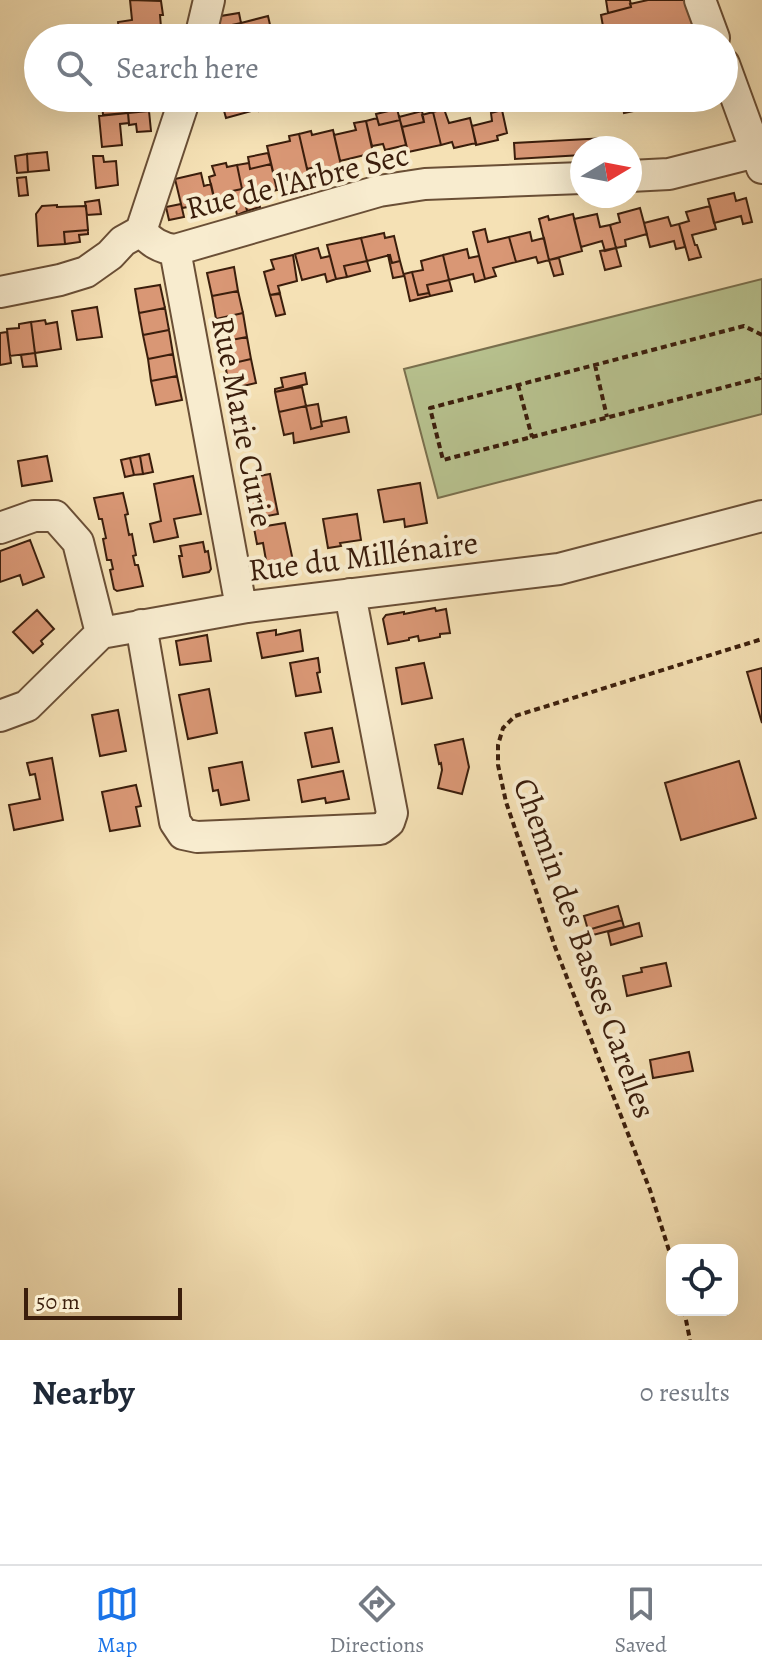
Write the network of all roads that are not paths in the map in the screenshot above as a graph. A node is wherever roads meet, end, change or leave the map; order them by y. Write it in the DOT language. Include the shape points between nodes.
graph roads {
  1 [pos="209,0"];
  2 [pos="700,0"];
  3 [pos="203,24"];
  4 [pos="709,24"];
  5 [pos="738,100"];
  6 [pos="180,112"];
  7 [pos="758,150"];
  8 [pos="642,175"];
  9 [pos="570,178"];
  10 [pos="141,231"];
  11 [pos="175,250"];
  12 [pos="0,292"];
  13 [pos="762,516"];
  14 [pos="0,528"];
  15 [pos="350,594"];
  16 [pos="241,607"];
  17 [pos="141,625"];
  18 [pos="101,633"];
  19 [pos="0,716"];
  1 -- 3 [label="street"];
  2 -- 4 [label="street"];
  5 -- 7 [label="street"];
  6 -- 10 [label="street"];
  7 -- 8 [label="street" via="669,174"];
  9 -- 11 [label="street, Rue de l'Arbre Sec" via="379,191"];
  10 -- 11 [label="street" via="150,241"];
  10 -- 12 [label="street" via="86,272"];
  11 -- 16 [label="street, Rue Marie Curie"];
  13 -- 15 [label="street, Rue du Millénaire" via="559,569"];
  14 -- 18 [label="street" via="34,516 55,516 78,542"];
  15 -- 16 [label="street, Rue du Millénaire"];
  15 -- 17 [label="street" via="392,813 380,829 183,834 175,822"];
  16 -- 17 [label="street, Rue du Millénaire"];
  17 -- 18 [label="street, Rue du Millénaire"];
  18 -- 19 [label="street" via="27,706"];
}
